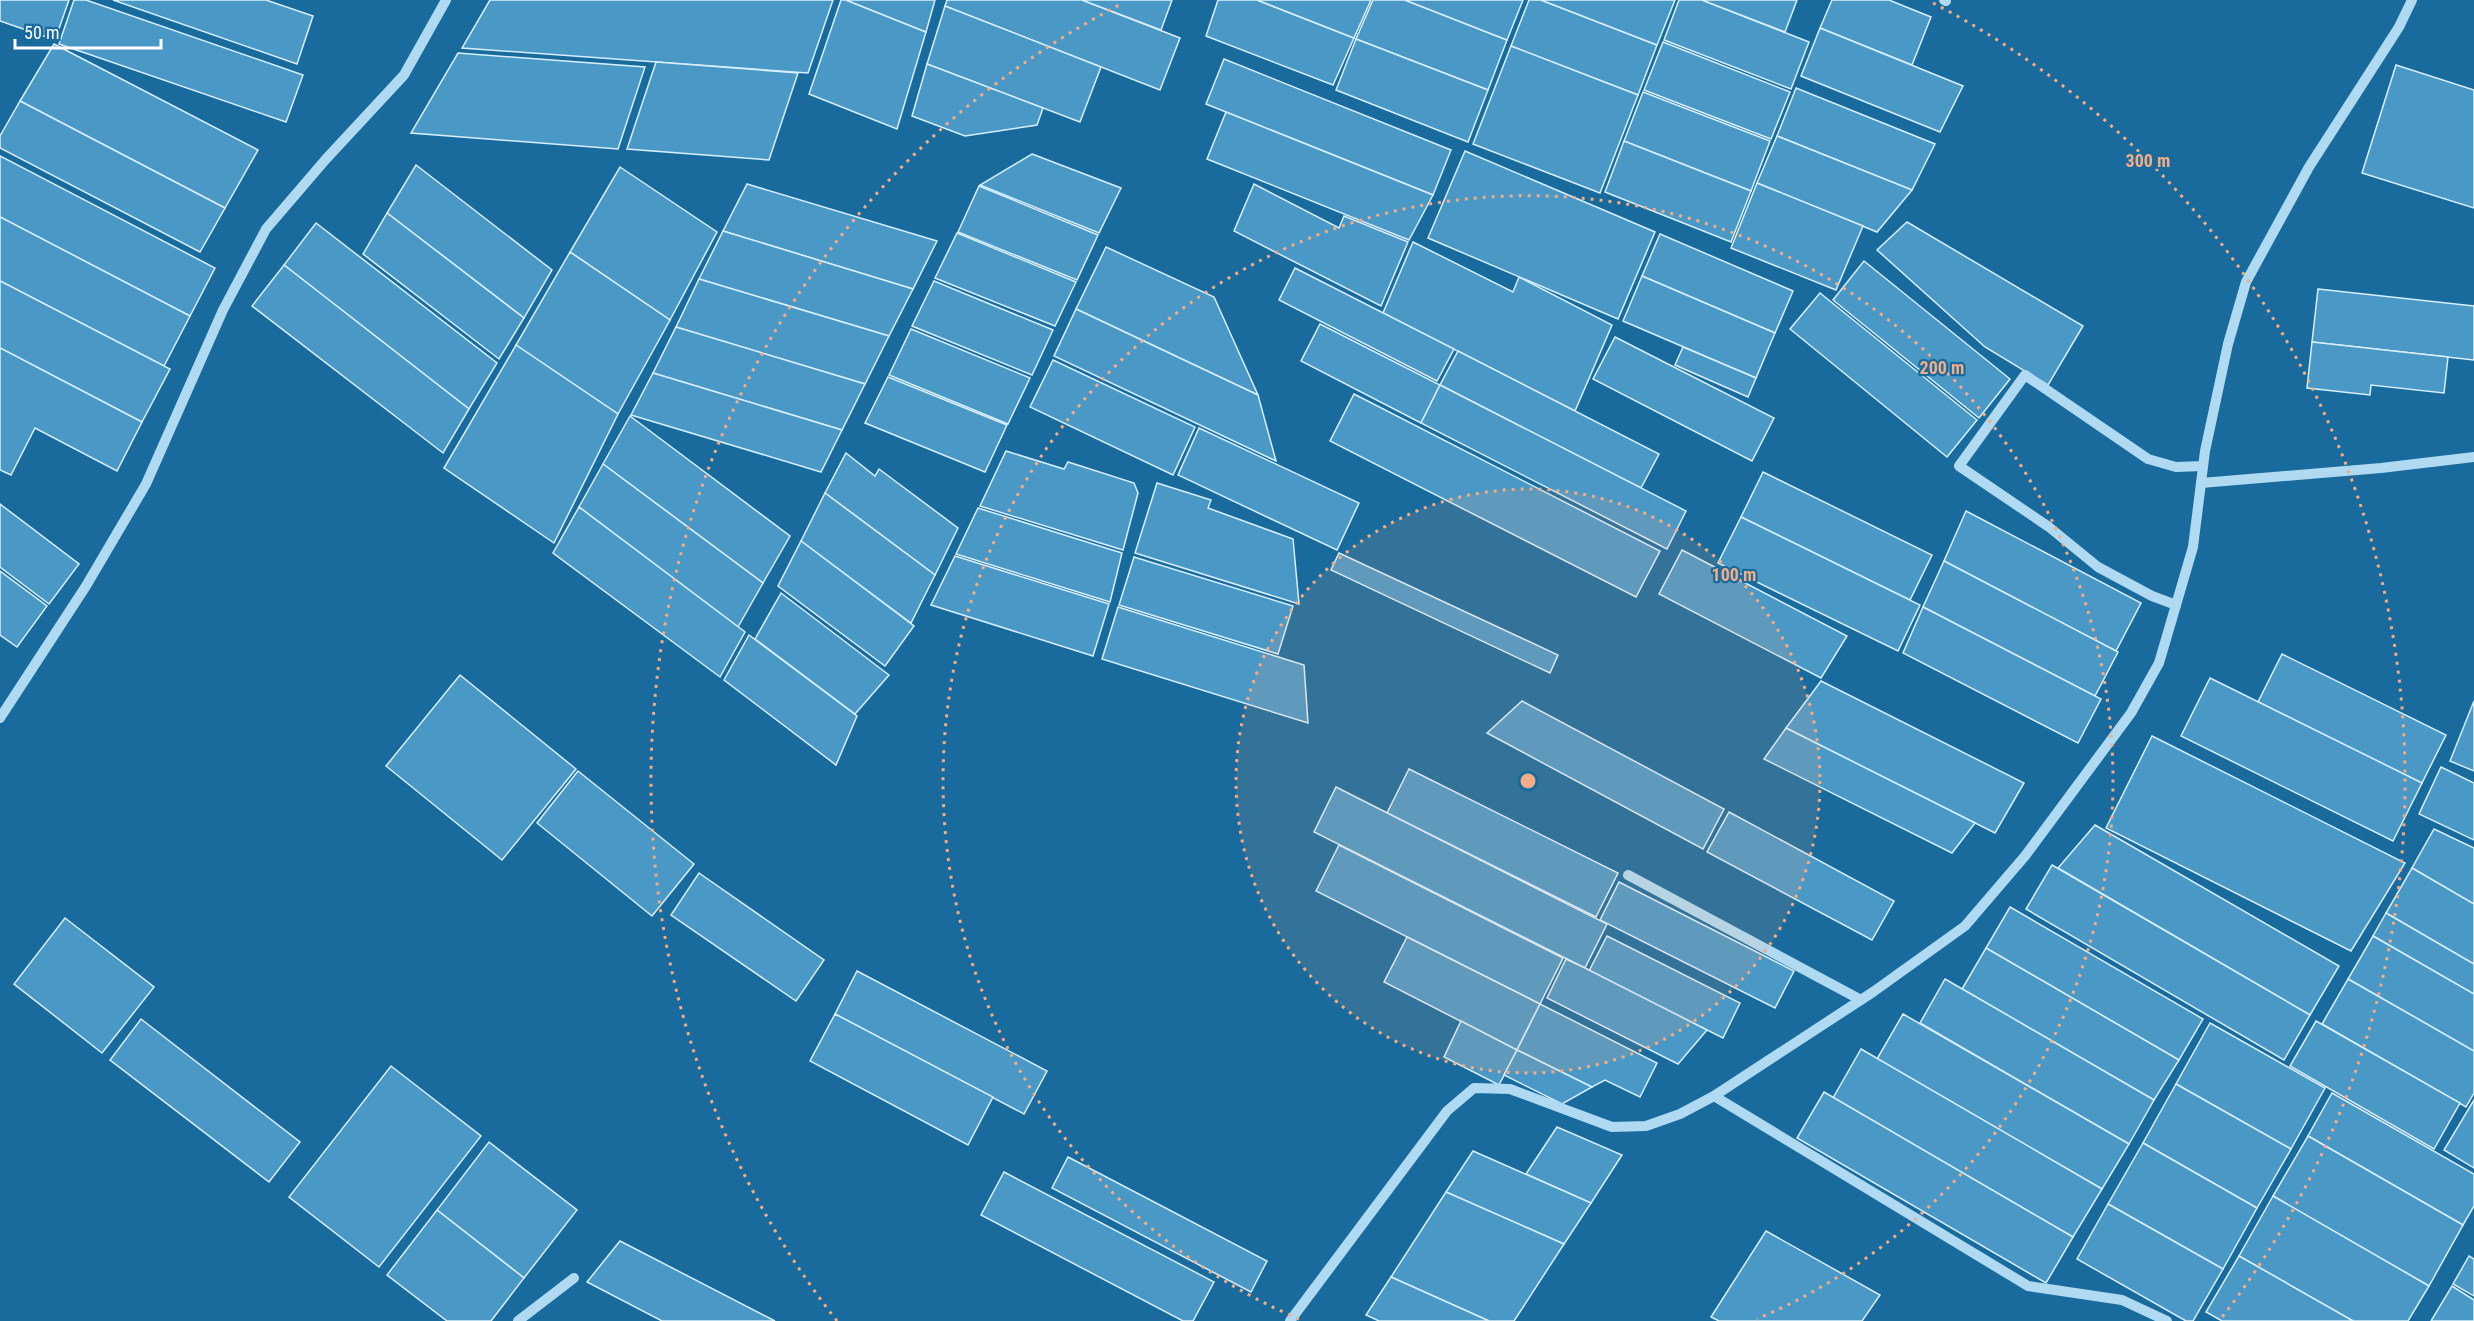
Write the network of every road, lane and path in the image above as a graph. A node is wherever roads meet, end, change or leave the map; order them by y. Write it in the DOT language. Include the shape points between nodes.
graph roads {
  1 [pos="446,0"];
  2 [pos="2412,0"];
  3 [pos="2474,457"];
  4 [pos="2203,466"];
  5 [pos="2201,483"];
  6 [pos="2176,604"];
  7 [pos="0,718"];
  8 [pos="1628,875"];
  9 [pos="1861,1000"];
  10 [pos="1714,1096"];
  11 [pos="574,1278"];
  12 [pos="518,1321"];
  13 [pos="1290,1321"];
  14 [pos="2167,1321"];
  1 -- 7 [label="street" via="404,75 266,229 223,310 146,484 86,586"];
  2 -- 4 [label="street" via="2399,27 2309,167 2246,282 2228,344"];
  3 -- 5 [label="street"];
  4 -- 5 [label="street"];
  4 -- 6 [label="street" via="2176,467 2148,459 2025,375 1959,466 2049,527 2098,567 2152,596"];
  5 -- 6 [label="street" via="2193,547"];
  6 -- 9 [label="street" via="2159,663 2131,712 2025,856 1965,926"];
  8 -- 9 [label="street"];
  9 -- 10 [label="street"];
  10 -- 13 [label="street" via="1646,1126 1612,1127 1510,1089 1474,1088 1447,1111"];
  10 -- 14 [label="street" via="2028,1286 2122,1300"];
  11 -- 12 [label="street"];
}
